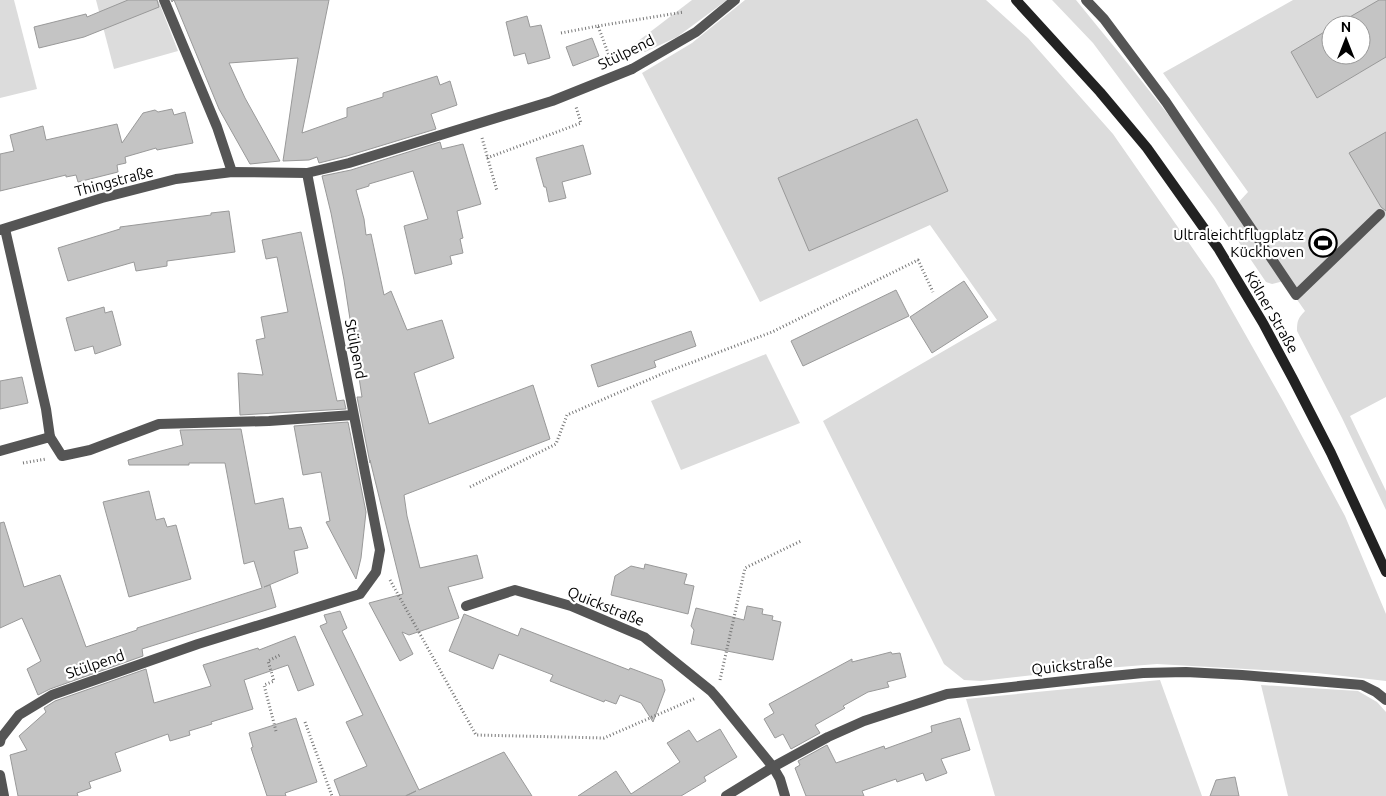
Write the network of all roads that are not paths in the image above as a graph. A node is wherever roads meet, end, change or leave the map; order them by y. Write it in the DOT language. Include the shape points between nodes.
graph roads {
  1 [pos="164,0"];
  2 [pos="735,0"];
  3 [pos="1016,0"];
  4 [pos="1086,0"];
  5 [pos="232,172"];
  6 [pos="307,174"];
  7 [pos="1380,214"];
  8 [pos="3,230"];
  9 [pos="354,415"];
  10 [pos="50,437"];
  11 [pos="0,451"];
  12 [pos="1386,572"];
  13 [pos="466,606"];
  14 [pos="1386,700"];
  15 [pos="0,742"];
  16 [pos="773,767"];
  17 [pos="0,775"];
  18 [pos="4,796"];
  19 [pos="726,796"];
  20 [pos="784,796"];
  1 -- 5 [label="street" via="217,127"];
  2 -- 6 [label="street, Stülpend" via="696,32 632,69 552,101"];
  3 -- 12 [label="main road, Kölner Straße" via="1147,148 1218,248 1293,379"];
  4 -- 7 [label="street" via="1166,102 1296,295"];
  5 -- 6 [label="street, Thingstraße"];
  5 -- 8 [label="street, Thingstraße" via="167,182 102,198"];
  6 -- 9 [label="street, Stülpend"];
  8 -- 10 [label="street, Thingstraße"];
  9 -- 10 [label="street" via="159,424 90,450 62,456"];
  9 -- 15 [label="street, Stülpend" via="380,550 376,572 360,594 198,644 52,695 19,715"];
  10 -- 11 [label="street"];
  13 -- 16 [label="street, Quickstraße" via="515,590 572,606 644,637 711,691"];
  14 -- 16 [label="street, Quickstraße" via="1362,685 1242,675 1177,672 1092,678 946,694 864,721"];
  16 -- 19 [label="street, Quickstraße"];
  16 -- 20 [label="street"];
  17 -- 18 [label="street"];
}
